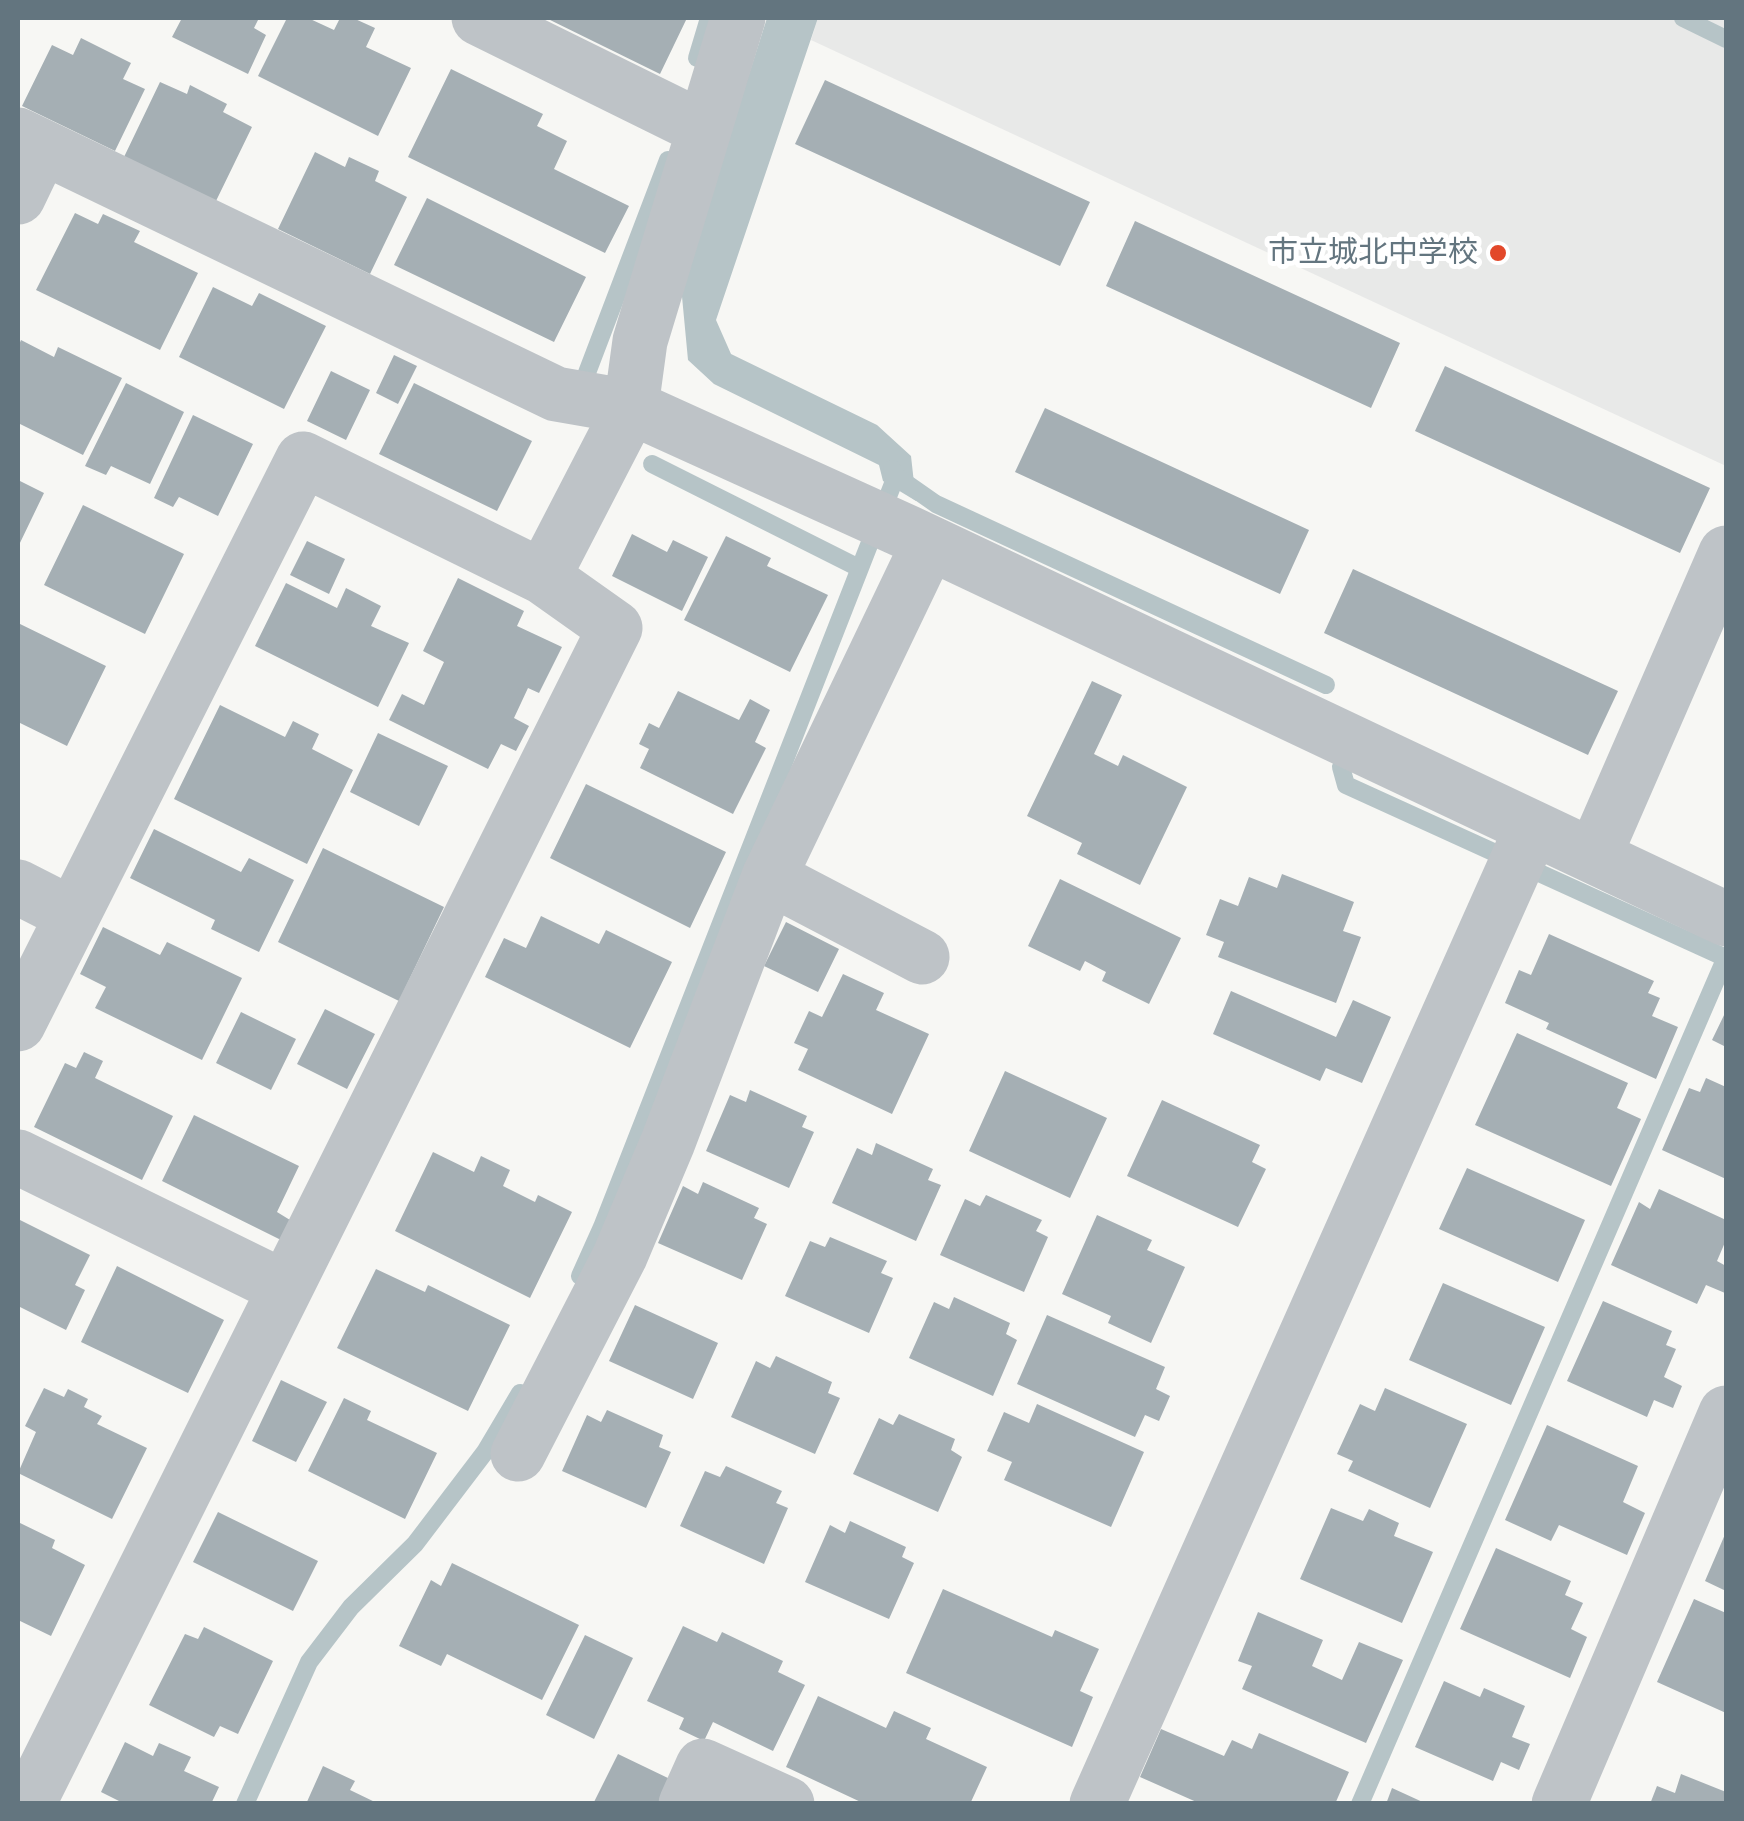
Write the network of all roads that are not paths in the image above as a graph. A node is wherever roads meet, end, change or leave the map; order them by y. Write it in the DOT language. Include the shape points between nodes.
graph roads {
  1 [pos="479,18"];
  2 [pos="738,18"];
  3 [pos="704,129"];
  4 [pos="30,141"];
  5 [pos="18,197"];
  6 [pos="631,407"];
  7 [pos="919,538"];
  8 [pos="1726,552"];
  9 [pos="543,577"];
  10 [pos="1521,853"];
  11 [pos="1594,856"];
  12 [pos="769,877"];
  13 [pos="18,887"];
  14 [pos="73,915"];
  15 [pos="1726,919"];
  16 [pos="922,958"];
  17 [pos="18,1024"];
  18 [pos="18,1157"];
  19 [pos="285,1288"];
  20 [pos="1726,1414"];
  21 [pos="518,1454"];
  22 [pos="28,1804"];
  23 [pos="686,1804"];
  24 [pos="787,1804"];
  25 [pos="1097,1804"];
  26 [pos="1559,1804"];
  1 -- 3 [label="street"];
  2 -- 3 [label="street"];
  3 -- 6 [label="street" via="640,341"];
  4 -- 5 [label="street"];
  4 -- 6 [label="street" via="556,394"];
  6 -- 7 [label="street"];
  6 -- 9 [label="street"];
  7 -- 10 [label="street"];
  7 -- 12 [label="street"];
  8 -- 11 [label="street"];
  9 -- 14 [label="street" via="303,459"];
  9 -- 19 [label="street" via="615,628"];
  10 -- 11 [label="street"];
  10 -- 25 [label="street"];
  11 -- 15 [label="street"];
  12 -- 16 [label="street"];
  12 -- 21 [label="street" via="620,1256"];
  13 -- 14 [label="street"];
  14 -- 17 [label="street"];
  18 -- 19 [label="street"];
  19 -- 22 [label="street"];
  20 -- 26 [label="street"];
  23 -- 24 [label="street" via="703,1766"];
}
